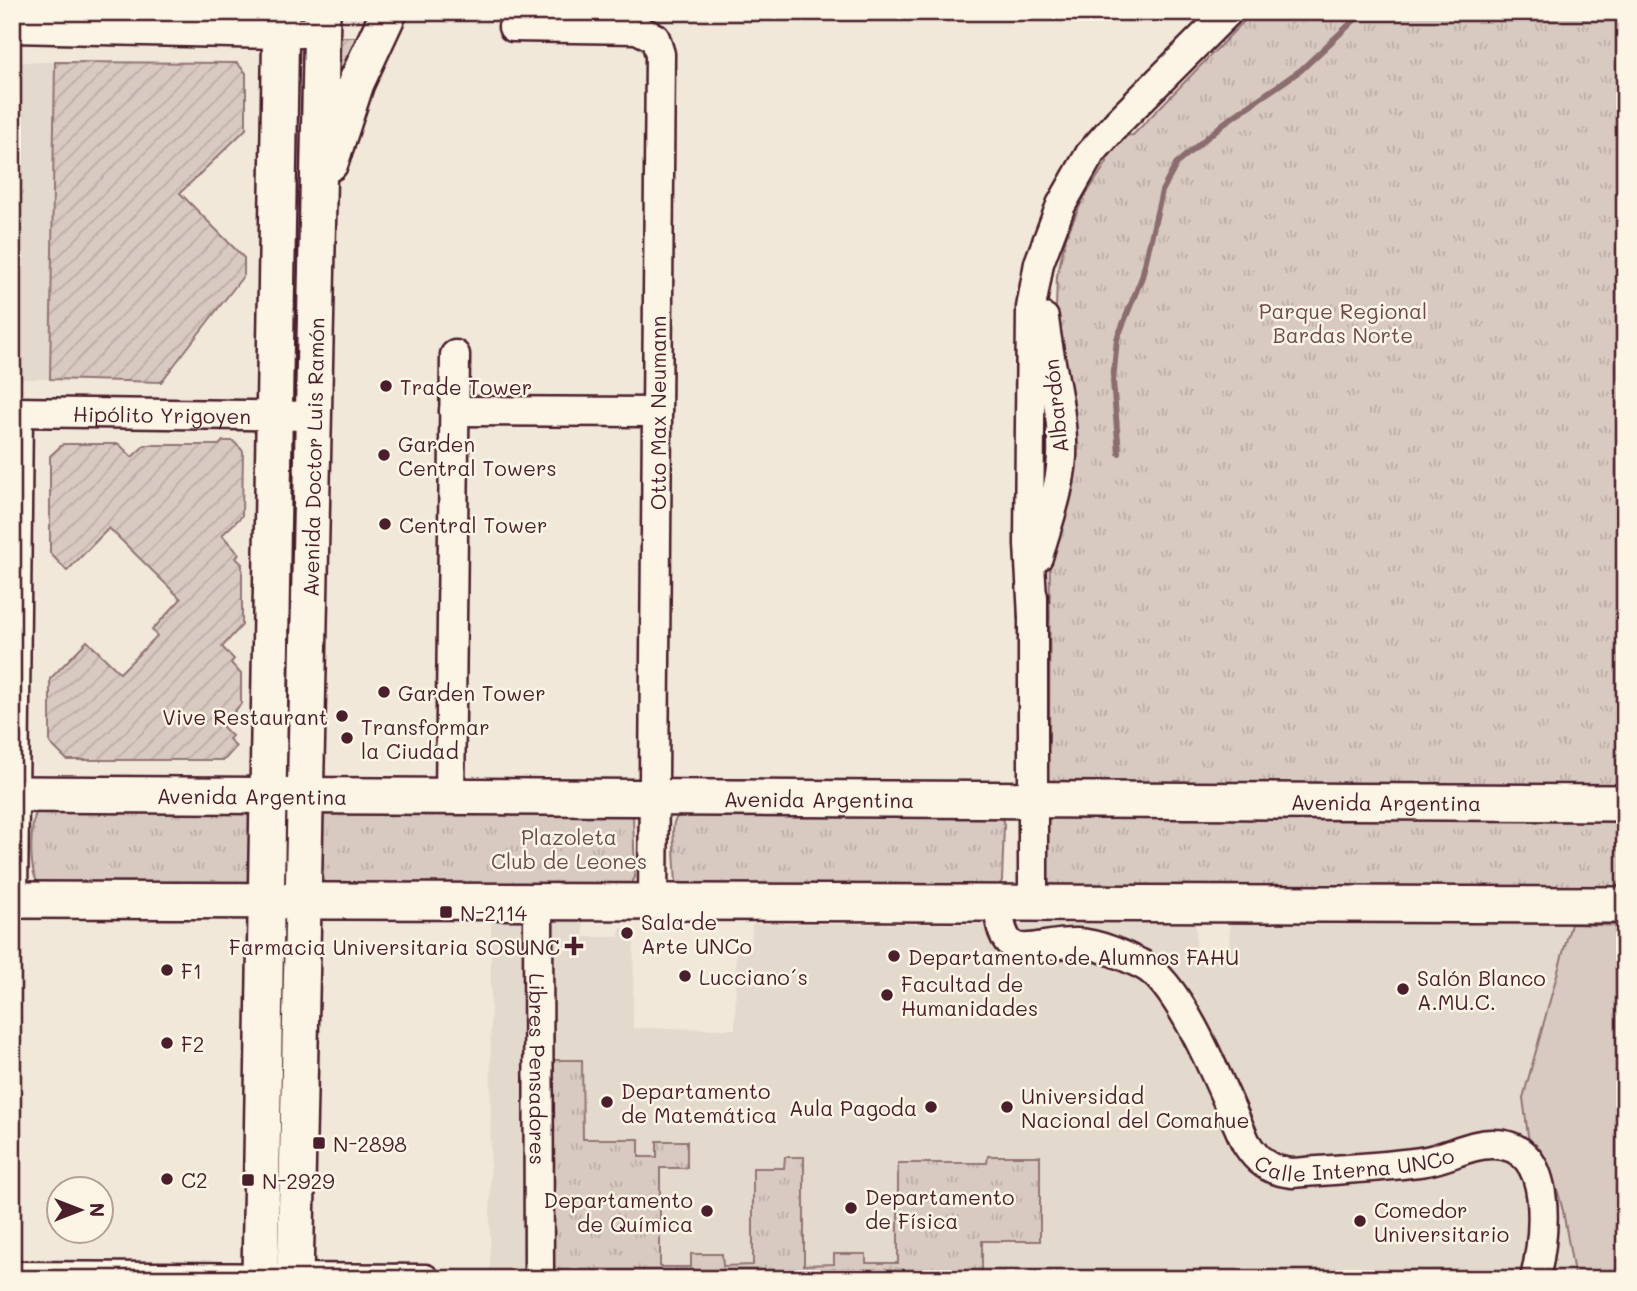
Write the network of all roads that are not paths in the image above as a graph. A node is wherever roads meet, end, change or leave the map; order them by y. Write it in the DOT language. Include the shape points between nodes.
graph roads {
  1 [pos="383,12"];
  2 [pos="389,12"];
  3 [pos="1228,12"];
  4 [pos="322,22"];
  5 [pos="281,23"];
  6 [pos="513,27"];
  7 [pos="12,28"];
  8 [pos="316,232"];
  9 [pos="455,355"];
  10 [pos="454,411"];
  11 [pos="15,412"];
  12 [pos="657,412"];
  13 [pos="274,415"];
  14 [pos="313,416"];
  15 [pos="13,794"];
  16 [pos="268,796"];
  17 [pos="304,796"];
  18 [pos="450,797"];
  19 [pos="654,798"];
  20 [pos="1032,801"];
  21 [pos="1625,803"];
  22 [pos="13,900"];
  23 [pos="265,900"];
  24 [pos="303,900"];
  25 [pos="538,901"];
  26 [pos="653,902"];
  27 [pos="998,903"];
  28 [pos="1032,903"];
  29 [pos="1625,905"];
  30 [pos="12,1276"];
  31 [pos="260,1277"];
  32 [pos="295,1278"];
  33 [pos="425,1279"];
  34 [pos="539,1279"];
  35 [pos="1535,1279"];
  1 -- 4 [label="main road" via="360,26"];
  2 -- 8 [label="main road" via="337,137"];
  3 -- 20 [label="street, Albardón" via="1099,143 1075,178 1035,273 1029,544"];
  4 -- 5 [label="street"];
  4 -- 8 [label="main road, Avenida Doctor Luis Ramón"];
  5 -- 7 [label="street"];
  5 -- 13 [label="main road, Avenida Doctor Luis Ramón"];
  6 -- 12 [label="street, Otto Max Neumann" via="624,27 654,38 660,54"];
  8 -- 14 [label="main road, Avenida Doctor Luis Ramón"];
  9 -- 10 [label="street"];
  10 -- 12 [label="street"];
  10 -- 18 [label="street"];
  11 -- 13 [label="street, Hipólito Yrigoyen"];
  11 -- 15 [label="street"];
  12 -- 19 [label="street, Otto Max Neumann"];
  13 -- 14 [label="street, Hipólito Yrigoyen"];
  13 -- 16 [label="main road, Avenida Doctor Luis Ramón"];
  14 -- 17 [label="main road, Avenida Doctor Luis Ramón"];
  15 -- 16 [label="main road, Avenida Argentina"];
  15 -- 22 [label="street"];
  16 -- 17 [label="main road, Avenida Argentina"];
  16 -- 23 [label="main road, Avenida Doctor Luis Ramón"];
  17 -- 18 [label="main road, Avenida Argentina"];
  17 -- 24 [label="main road, Avenida Doctor Luis Ramón"];
  18 -- 19 [label="main road, Avenida Argentina"];
  19 -- 20 [label="main road, Avenida Argentina"];
  19 -- 26 [label="street, Otto Max Neumann"];
  20 -- 21 [label="main road, Avenida Argentina"];
  20 -- 28 [label="street, Albardón"];
  22 -- 23 [label="main road"];
  23 -- 24 [label="main road"];
  23 -- 31 [label="main road, Avenida Doctor Luis Ramón"];
  24 -- 25 [label="main road"];
  24 -- 32 [label="main road, Avenida Doctor Luis Ramón"];
  25 -- 26 [label="main road"];
  25 -- 34 [label="street, Libres Pensadores"];
  26 -- 27 [label="main road"];
  27 -- 28 [label="main road"];
  27 -- 35 [label="street, Calle Interna UNCo" via="1003,938 1014,946 1093,946 1142,964 1164,980 1246,1143 1271,1169 1292,1173 1427,1161 1489,1144 1517,1150 1537,1175 1543,1200"];
  28 -- 29 [label="main road"];
  30 -- 31 [label="street"];
  31 -- 32 [label="street"];
  32 -- 33 [label="street"];
}
